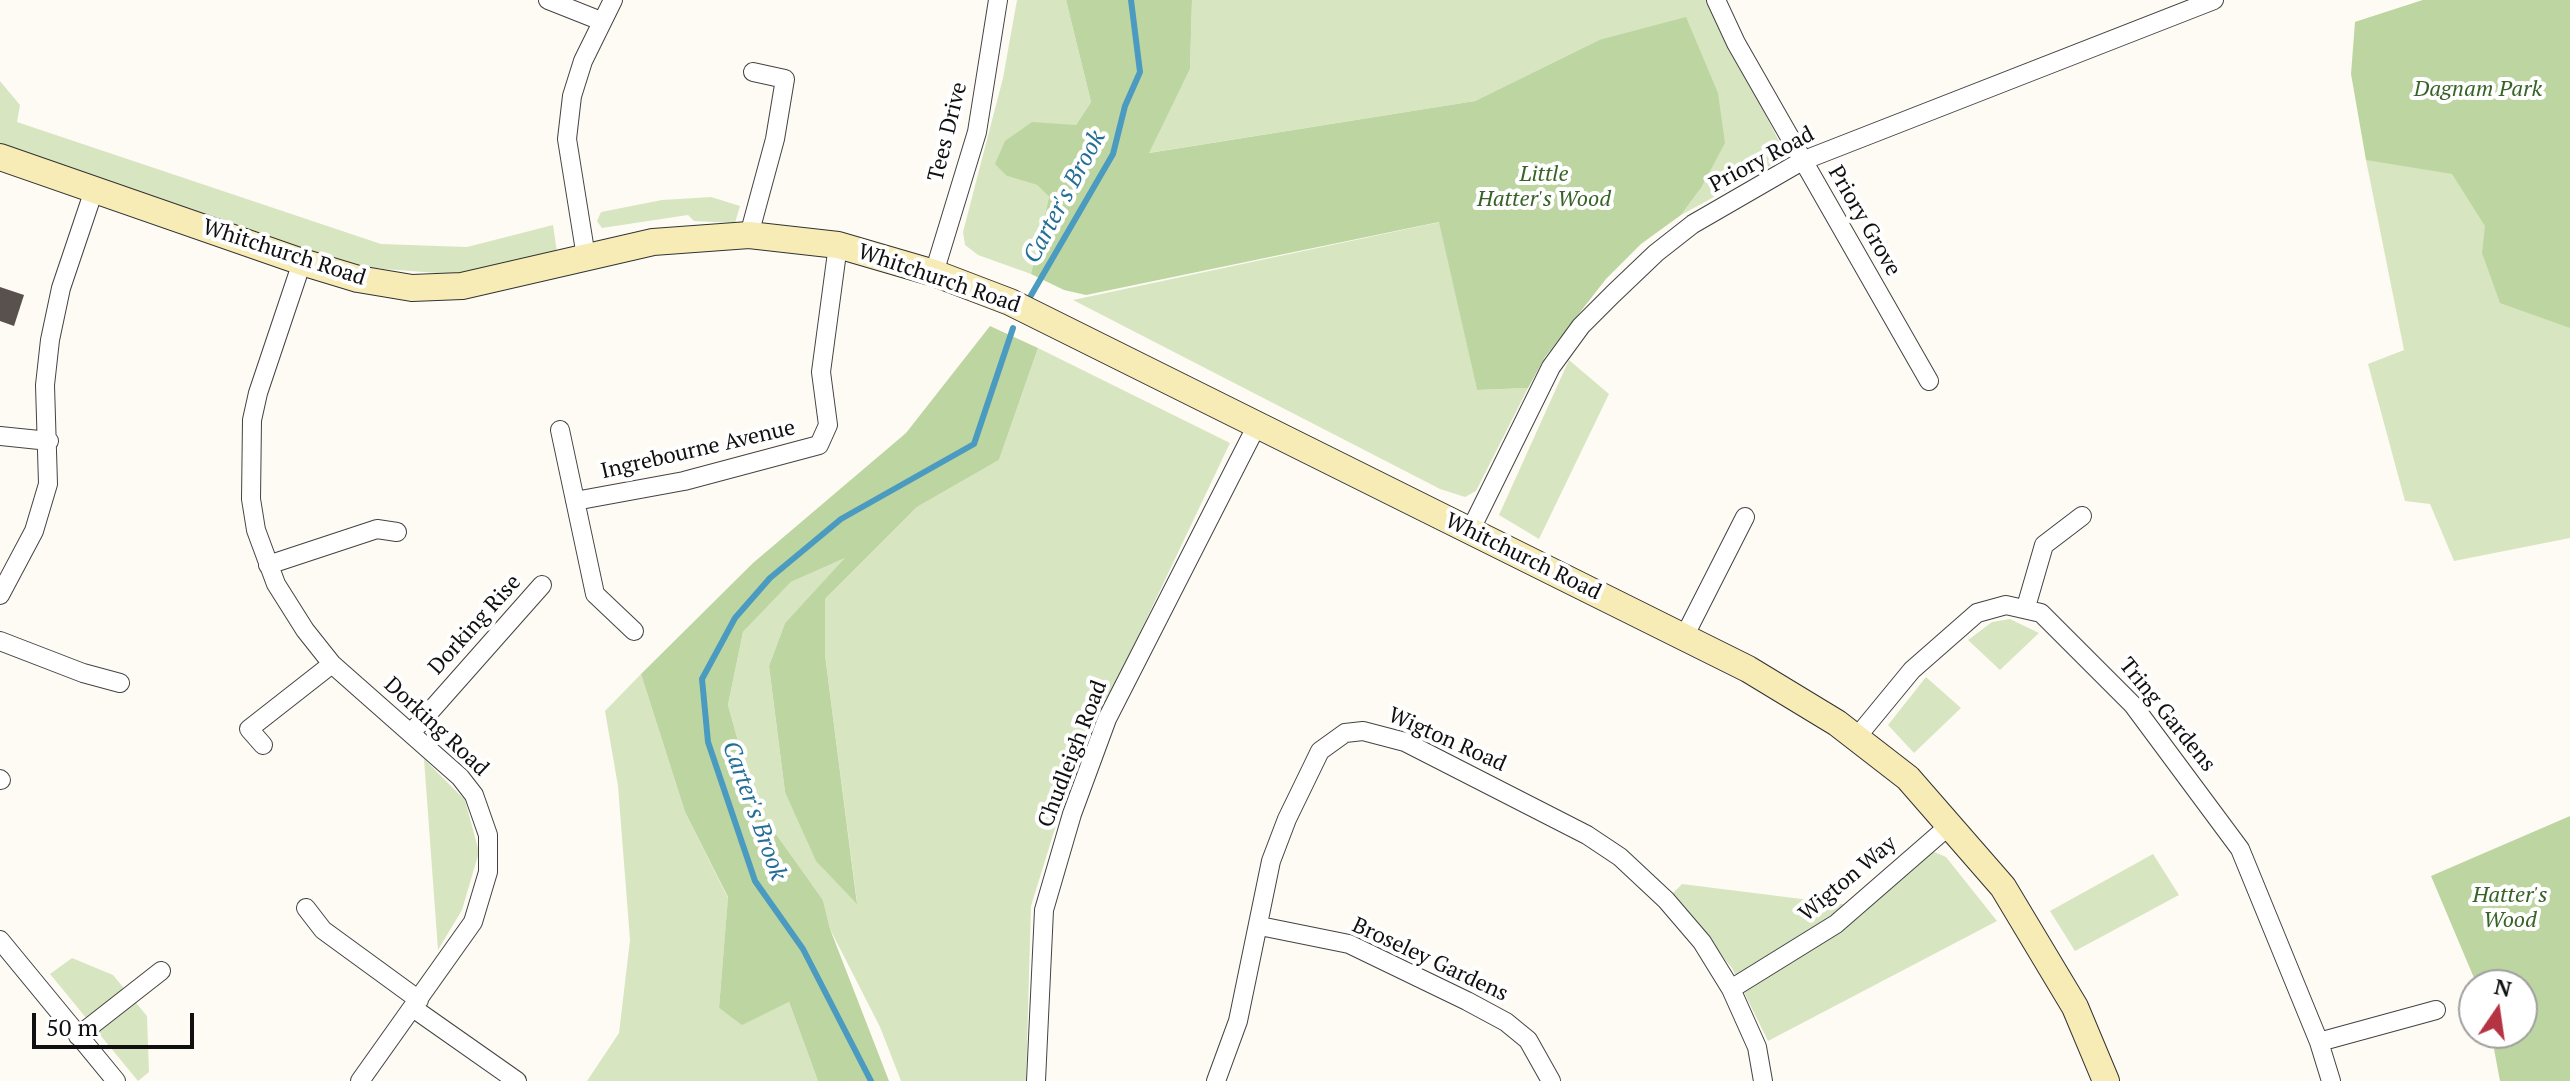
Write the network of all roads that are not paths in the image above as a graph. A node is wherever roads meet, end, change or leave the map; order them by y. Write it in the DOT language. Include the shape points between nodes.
graph roads {
  1 [pos="548,0"];
  2 [pos="613,0"];
  3 [pos="998,0"];
  4 [pos="1716,0"];
  5 [pos="2214,0"];
  6 [pos="601,21"];
  7 [pos="753,72"];
  8 [pos="0,157"];
  9 [pos="1802,161"];
  10 [pos="94,190"];
  11 [pos="749,235"];
  12 [pos="838,245"];
  13 [pos="586,257"];
  14 [pos="302,262"];
  15 [pos="934,273"];
  16 [pos="1929,381"];
  17 [pos="1257,425"];
  18 [pos="560,430"];
  19 [pos="0,436"];
  20 [pos="49,441"];
  21 [pos="575,501"];
  22 [pos="2082,516"];
  23 [pos="1745,517"];
  24 [pos="1470,531"];
  25 [pos="397,532"];
  26 [pos="268,565"];
  27 [pos="542,585"];
  28 [pos="0,595"];
  29 [pos="2026,607"];
  30 [pos="634,631"];
  31 [pos="1684,637"];
  32 [pos="0,641"];
  33 [pos="332,664"];
  34 [pos="120,683"];
  35 [pos="411,733"];
  36 [pos="1856,738"];
  37 [pos="263,745"];
  38 [pos="1951,824"];
  39 [pos="306,908"];
  40 [pos="1260,926"];
  41 [pos="0,940"];
  42 [pos="161,971"];
  43 [pos="1731,989"];
  44 [pos="416,1004"];
  45 [pos="2436,1010"];
  46 [pos="78,1036"];
  47 [pos="2319,1042"];
  48 [pos="116,1081"];
  49 [pos="360,1081"];
  50 [pos="517,1081"];
  51 [pos="1036,1081"];
  52 [pos="1216,1081"];
  53 [pos="1551,1081"];
  54 [pos="1763,1081"];
  55 [pos="2106,1081"];
  56 [pos="2331,1081"];
  1 -- 6 [label="street"];
  2 -- 6 [label="street"];
  3 -- 15 [label="street, Tees Drive" via="977,132"];
  4 -- 9 [label="street, Priory Grove"];
  5 -- 9 [label="street, Priory Road"];
  6 -- 13 [label="street" via="572,96 567,139"];
  7 -- 11 [label="street" via="785,79"];
  8 -- 10 [label="street, Whitchurch Road"];
  9 -- 16 [label="street, Priory Grove"];
  9 -- 24 [label="street, Priory Road" via="1693,224 1581,326 1551,367"];
  10 -- 14 [label="street, Whitchurch Road"];
  10 -- 20 [label="street" via="61,288 50,340 45,385"];
  11 -- 12 [label="street, Whitchurch Road"];
  11 -- 13 [label="street, Whitchurch Road" via="653,242"];
  12 -- 15 [label="street, Whitchurch Road"];
  12 -- 21 [label="street, Ingrebourne Avenue" via="821,372 828,425 819,445 684,481"];
  13 -- 14 [label="street, Whitchurch Road" via="462,286 412,288"];
  14 -- 26 [label="street, Dorking Road" via="252,420 251,499"];
  15 -- 17 [label="street, Whitchurch Road" via="1040,316"];
  17 -- 24 [label="street, Whitchurch Road"];
  17 -- 51 [label="street, Chudleigh Road" via="1107,719 1072,814 1044,910"];
  18 -- 21 [label="street, Ingrebourne Avenue"];
  19 -- 20 [label="street"];
  20 -- 28 [label="street" via="41,511"];
  21 -- 30 [label="street, Ingrebourne Avenue" via="595,594"];
  22 -- 29 [label="street" via="2044,545"];
  23 -- 31 [label="street"];
  24 -- 31 [label="street, Whitchurch Road"];
  25 -- 26 [label="street" via="377,529"];
  26 -- 33 [label="street, Dorking Road" via="289,608"];
  27 -- 35 [label="street, Dorking Rise"];
  29 -- 36 [label="street" via="1989,608 1962,624 1912,670"];
  29 -- 47 [label="street, Tring Gardens" via="2041,613 2133,705 2240,849"];
  31 -- 36 [label="street, Whitchurch Road" via="1809,704"];
  32 -- 34 [label="street"];
  33 -- 35 [label="street, Dorking Road"];
  33 -- 37 [label="street" via="249,729"];
  35 -- 44 [label="street, Dorking Road" via="474,795 489,854 485,889 473,922"];
  36 -- 38 [label="street, Whitchurch Road" via="1908,778"];
  38 -- 43 [label="street, Wigton Way" via="1836,924"];
  38 -- 55 [label="street, Whitchurch Road" via="2003,887 2036,940 2075,1007"];
  39 -- 44 [label="street" via="323,930"];
  40 -- 43 [label="street, Wigton Road" via="1271,861 1311,764 1345,733 1381,733 1548,815 1620,857 1702,942"];
  40 -- 52 [label="street, Wigton Road" via="1238,1021"];
  40 -- 53 [label="street, Broseley Gardens" via="1349,944 1467,1001 1528,1040"];
  41 -- 46 [label="street"];
  42 -- 46 [label="street"];
  43 -- 54 [label="street, Wigton Road" via="1757,1047"];
  44 -- 49 [label="street, Dorking Road"];
  44 -- 50 [label="street"];
  45 -- 47 [label="street"];
  46 -- 48 [label="street"];
  47 -- 56 [label="street, Tring Gardens"];
}
